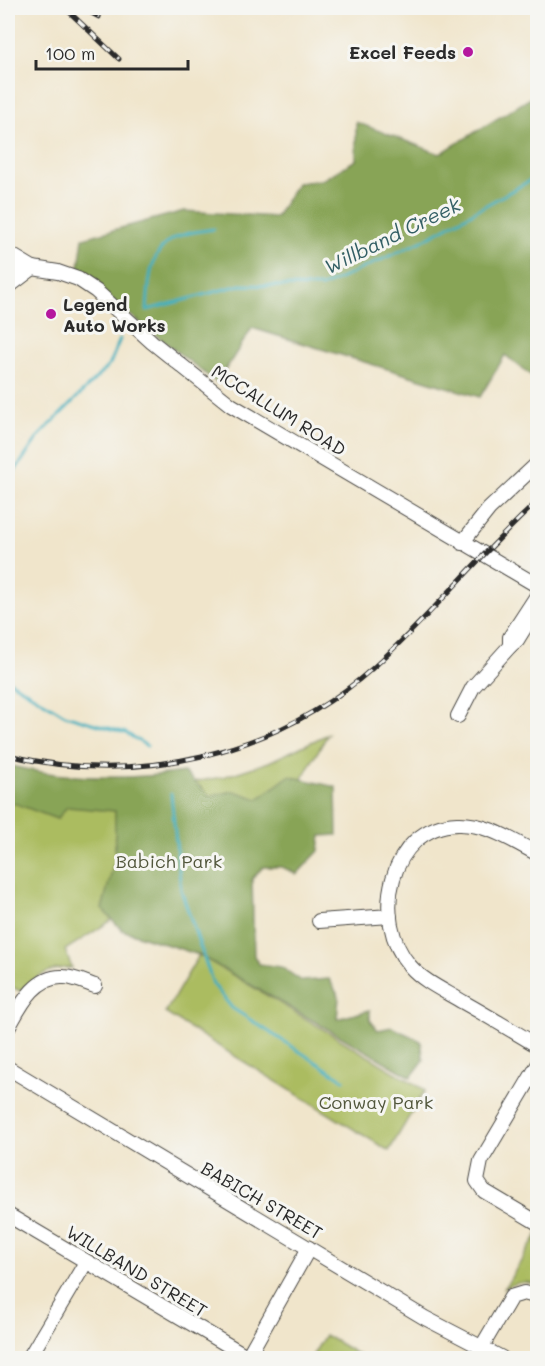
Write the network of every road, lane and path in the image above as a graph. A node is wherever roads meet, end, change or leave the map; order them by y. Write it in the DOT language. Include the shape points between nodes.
graph roads {
  1 [pos="8,253"];
  2 [pos="33,268"];
  3 [pos="8,270"];
  4 [pos="8,287"];
  5 [pos="537,463"];
  6 [pos="462,543"];
  7 [pos="537,586"];
  8 [pos="537,594"];
  9 [pos="537,606"];
  10 [pos="510,646"];
  11 [pos="458,716"];
  12 [pos="537,854"];
  13 [pos="390,916"];
  14 [pos="320,921"];
  15 [pos="95,986"];
  16 [pos="8,1028"];
  17 [pos="537,1046"];
  18 [pos="537,1065"];
  19 [pos="8,1068"];
  20 [pos="8,1215"];
  21 [pos="537,1223"];
  22 [pos="309,1248"];
  23 [pos="86,1262"];
  24 [pos="537,1298"];
  25 [pos="481,1348"];
  26 [pos="247,1358"];
  27 [pos="29,1359"];
  28 [pos="502,1359"];
  1 -- 2 [label="street"];
  2 -- 3 [label="street, MCCALLUM ROAD"];
  2 -- 4 [label="street"];
  2 -- 6 [label="street, MCCALLUM ROAD" via="78,279 231,405"];
  5 -- 6 [label="street" via="489,509"];
  6 -- 7 [label="street, MCCALLUM ROAD"];
  8 -- 10 [label="street" via="510,637"];
  9 -- 10 [label="street"];
  10 -- 11 [label="street" via="473,687"];
  12 -- 13 [label="street" via="475,825 438,827 406,849 396,866"];
  13 -- 14 [label="street"];
  13 -- 17 [label="street" via="399,950 423,978"];
  15 -- 16 [label="street" via="64,977 51,979 26,996"];
  18 -- 21 [label="street" via="481,1161 477,1181 484,1191"];
  19 -- 22 [label="street, BABICH STREET"];
  20 -- 23 [label="street, WILLBAND STREET"];
  22 -- 25 [label="street, BABICH STREET"];
  22 -- 26 [label="street"];
  23 -- 26 [label="street, WILLBAND STREET"];
  23 -- 27 [label="street"];
  24 -- 25 [label="street" via="524,1293 511,1297"];
  25 -- 28 [label="street, BABICH STREET"];
}
